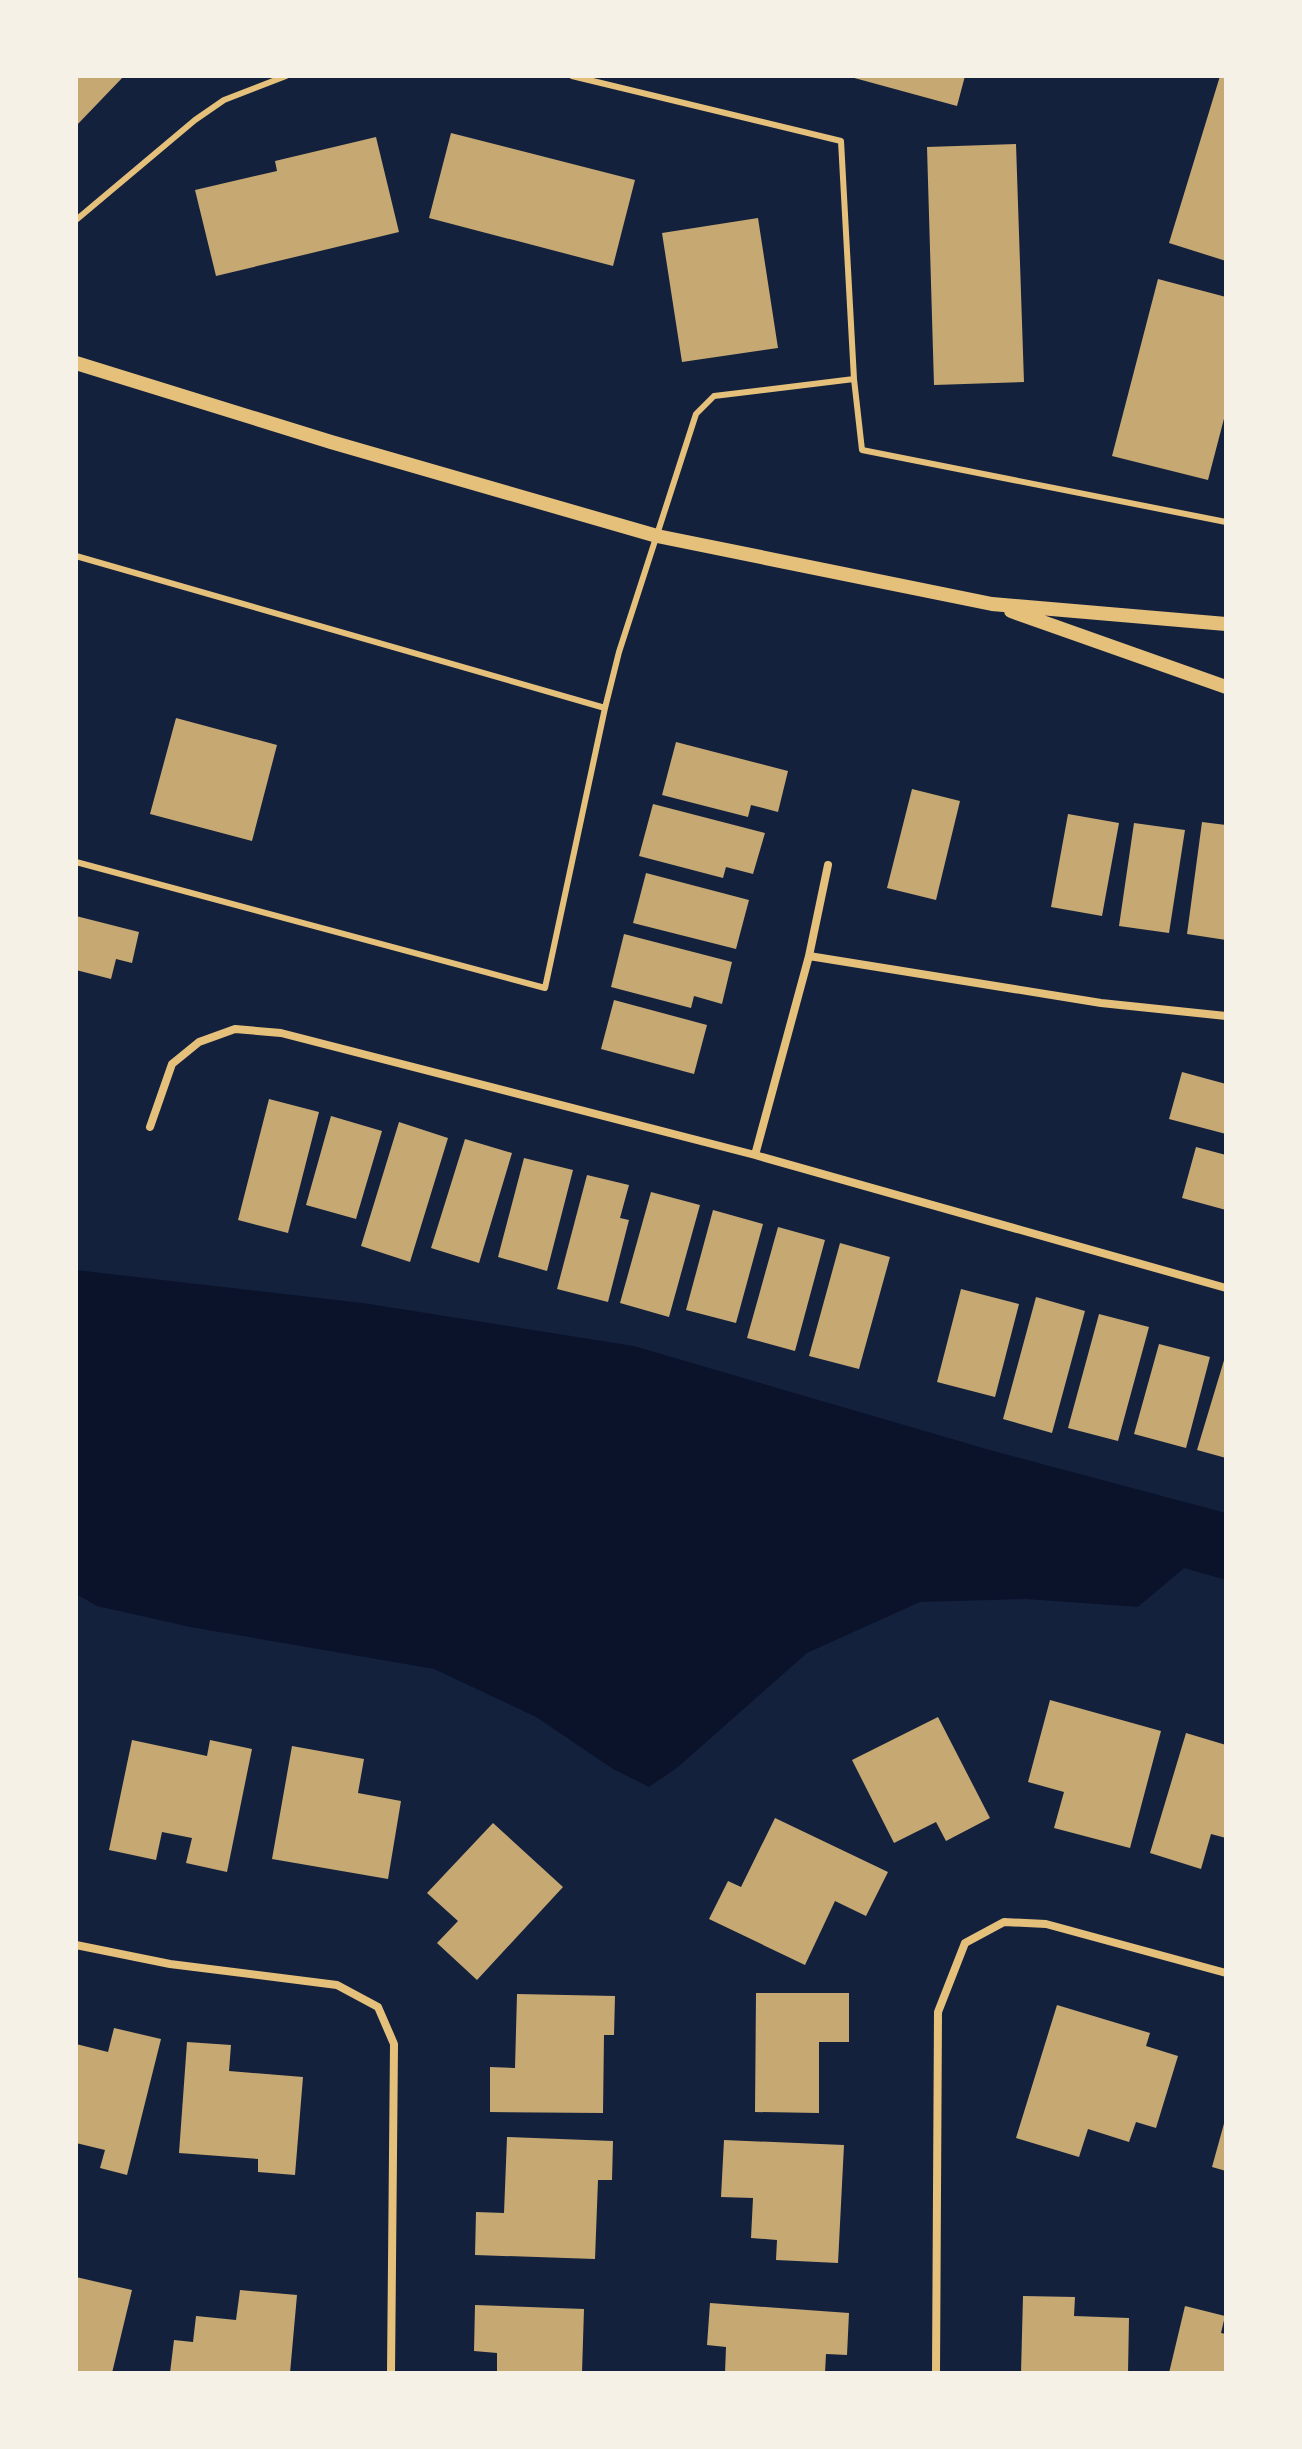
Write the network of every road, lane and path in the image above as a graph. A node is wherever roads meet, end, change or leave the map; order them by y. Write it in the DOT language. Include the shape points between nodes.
graph roads {
  1 [pos="286,76"];
  2 [pos="572,76"];
  3 [pos="76,220"];
  4 [pos="76,363"];
  5 [pos="854,379"];
  6 [pos="1226,522"];
  7 [pos="657,536"];
  8 [pos="76,556"];
  9 [pos="992,604"];
  10 [pos="1226,624"];
  11 [pos="1226,687"];
  12 [pos="605,708"];
  13 [pos="76,862"];
  14 [pos="828,865"];
  15 [pos="809,956"];
  16 [pos="1226,1016"];
  17 [pos="150,1127"];
  18 [pos="755,1155"];
  19 [pos="1226,1288"];
  20 [pos="76,1945"];
  21 [pos="1226,1973"];
  22 [pos="391,2373"];
  23 [pos="936,2373"];
  1 -- 3 [label="lane" via="204,113"];
  2 -- 5 [label="lane" via="841,141"];
  4 -- 7 [label="street"];
  5 -- 6 [label="lane" via="862,450"];
  5 -- 7 [label="lane" via="714,396 696,414"];
  7 -- 9 [label="street"];
  7 -- 12 [label="lane"];
  8 -- 12 [label="lane"];
  9 -- 10 [label="street"];
  9 -- 11 [label="street"];
  12 -- 13 [label="lane" via="545,988"];
  14 -- 15 [label="street"];
  15 -- 16 [label="street" via="1101,1003"];
  15 -- 18 [label="street"];
  17 -- 18 [label="street" via="172,1064 199,1042 235,1029 281,1033"];
  18 -- 19 [label="street"];
  20 -- 22 [label="street" via="170,1964 337,1985 378,2007 394,2044"];
  21 -- 23 [label="street" via="1046,1924 1004,1922 965,1943 938,2012"];
}
